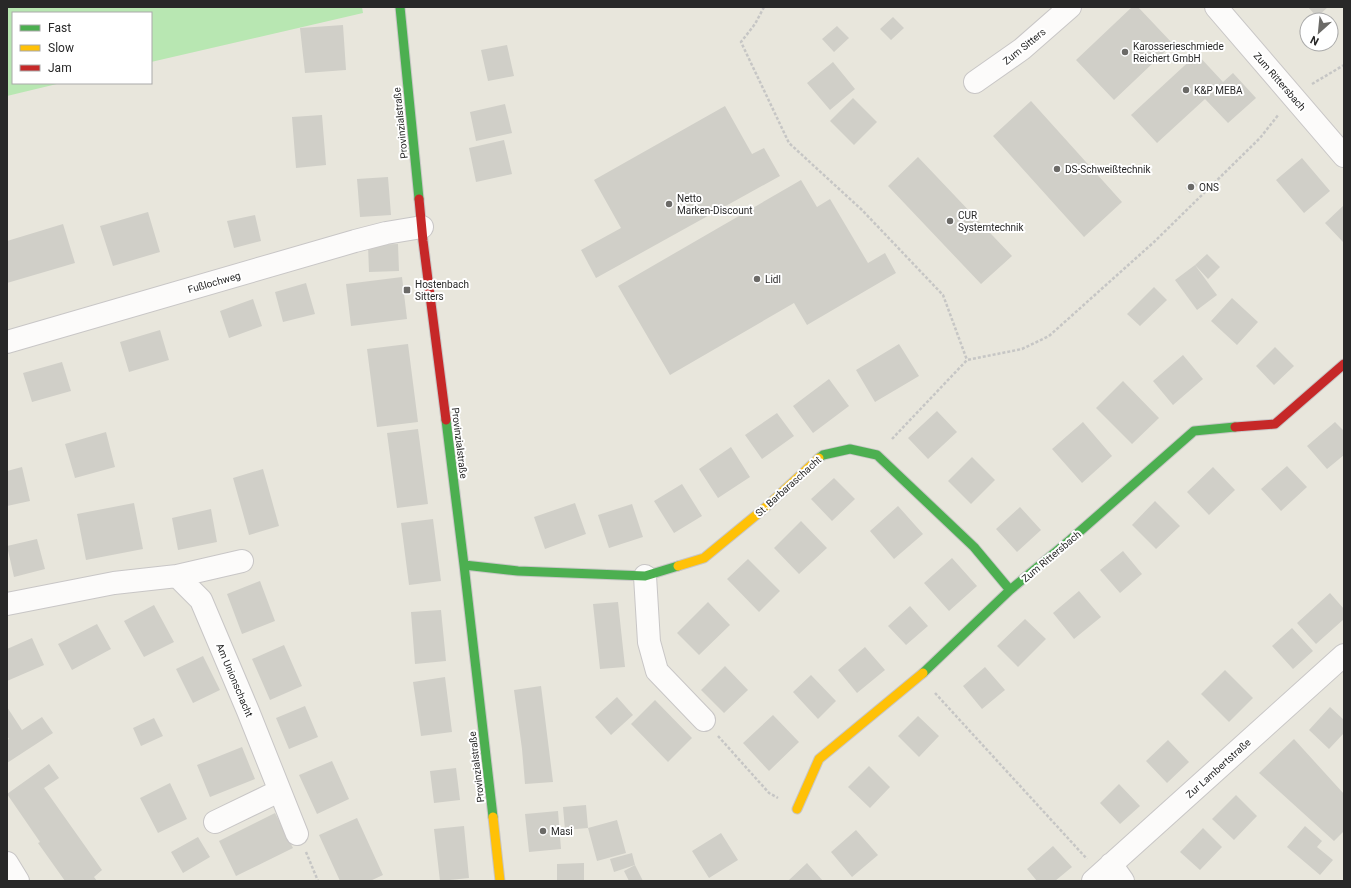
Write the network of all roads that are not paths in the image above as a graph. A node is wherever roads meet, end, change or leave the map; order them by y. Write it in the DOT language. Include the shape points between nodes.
graph roads {
  1 [pos="400,7"];
  2 [pos="1070,7"];
  3 [pos="1216,7"];
  4 [pos="975,82"];
  5 [pos="1344,156"];
  6 [pos="422,227"];
  7 [pos="7,342"];
  8 [pos="1344,364"];
  9 [pos="242,561"];
  10 [pos="464,565"];
  11 [pos="177,576"];
  12 [pos="645,576"];
  13 [pos="1010,590"];
  14 [pos="7,604"];
  15 [pos="1344,655"];
  16 [pos="704,720"];
  17 [pos="279,792"];
  18 [pos="797,809"];
  19 [pos="215,822"];
  20 [pos="297,834"];
  21 [pos="7,863"];
  22 [pos="1107,875"];
  23 [pos="18,881"];
  24 [pos="500,881"];
  1 -- 6 [label="street, Provinzialstraße"];
  2 -- 4 [label="street, Zum Sitters" via="1022,49"];
  3 -- 5 [label="street, Zum Rittersbach"];
  6 -- 7 [label="street, Fußlochweg" via="355,241"];
  6 -- 10 [label="street, Provinzialstraße"];
  8 -- 13 [label="street, Zum Rittersbach" via="1275,424 1194,431"];
  9 -- 11 [label="street"];
  10 -- 12 [label="street, St. Barbaraschacht" via="518,571"];
  10 -- 24 [label="street, Provinzialstraße"];
  11 -- 14 [label="street" via="114,583"];
  11 -- 17 [label="street, Am Unionschacht" via="200,600 248,711"];
  12 -- 13 [label="street, St. Barbaraschacht" via="704,558 766,507 823,455 850,449 877,455 974,547"];
  12 -- 16 [label="street" via="649,642 658,671"];
  13 -- 18 [label="street, Zum Rittersbach" via="920,676 819,759"];
  15 -- 22 [label="street, Zur Lambertstraße"];
  17 -- 19 [label="street"];
  17 -- 20 [label="street, Am Unionschacht"];
  21 -- 23 [label="street"];
}
